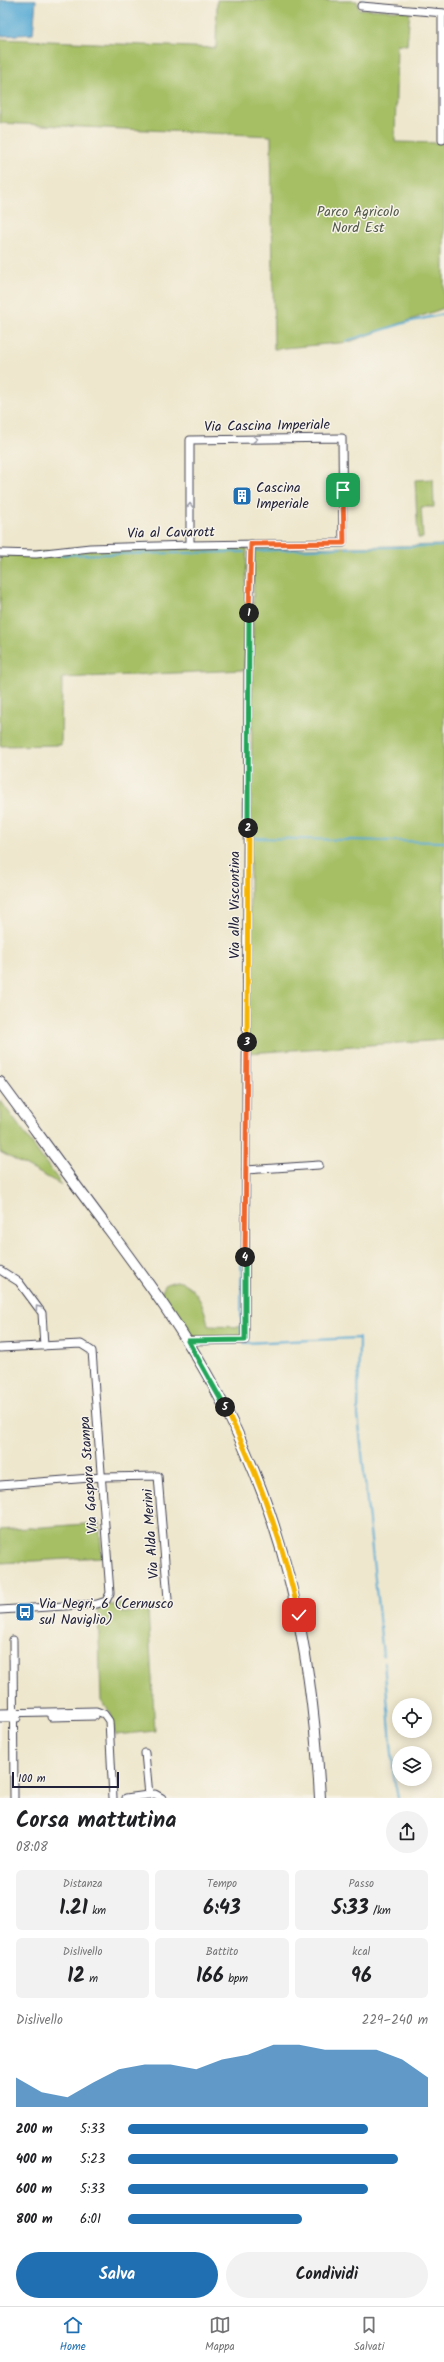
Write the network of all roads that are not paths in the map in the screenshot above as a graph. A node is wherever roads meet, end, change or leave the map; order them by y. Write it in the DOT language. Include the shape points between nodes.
graph roads {
  1 [pos="361,6"];
  2 [pos="443,13"];
  3 [pos="442,140"];
  4 [pos="344,543"];
  5 [pos="251,544"];
  6 [pos="190,545"];
  7 [pos="0,553"];
  8 [pos="0,1082"];
  9 [pos="319,1165"];
  10 [pos="246,1170"];
  11 [pos="0,1270"];
  12 [pos="188,1341"];
  13 [pos="44,1346"];
  14 [pos="0,1348"];
  15 [pos="103,1477"];
  16 [pos="0,1485"];
  17 [pos="168,1599"];
  18 [pos="0,1610"];
  19 [pos="13,1640"];
  20 [pos="0,1713"];
  21 [pos="13,1715"];
  22 [pos="0,1718"];
  23 [pos="145,1753"];
  24 [pos="149,1795"];
  25 [pos="161,1797"];
  26 [pos="14,1798"];
  27 [pos="113,1798"];
  28 [pos="126,1798"];
  29 [pos="320,1798"];
  1 -- 2 [label="street"];
  2 -- 3 [label="street"];
  4 -- 5 [label="street, Via al Cavarott"];
  6 -- 4 [label="street, Via Cascina Imperiale, one-way" via="190,440 342,438"];
  5 -- 6 [label="street, Via al Cavarott"];
  5 -- 10 [label="street, Via alla Viscontina"];
  6 -- 7 [label="street, Via al Cavarott" via="90,548 36,554"];
  8 -- 12 [label="main road"];
  9 -- 10 [label="street"];
  10 -- 12 [label="street, Via alla Viscontina" via="245,1340"];
  13 -- 11 [label="street, one-way" via="42,1313 18,1282"];
  12 -- 29 [label="main road" via="245,1450 282,1547 309,1671"];
  13 -- 14 [label="street"];
  13 -- 15 [label="street, Via Gaspara Stampa" via="81,1344 90,1347 93,1353"];
  15 -- 16 [label="street"];
  15 -- 17 [label="street, Via Alda Merini" via="150,1475 158,1476 160,1479"];
  15 -- 18 [label="street, Via Gaspara Stampa" via="110,1592 106,1600 96,1604"];
  19 -- 21 [label="street"];
  20 -- 21 [label="street"];
  21 -- 22 [label="street"];
  21 -- 26 [label="street"];
  21 -- 27 [label="street" via="98,1711 106,1716 109,1721"];
  23 -- 24 [label="street"];
  24 -- 25 [label="street"];
  24 -- 28 [label="street"];
}
